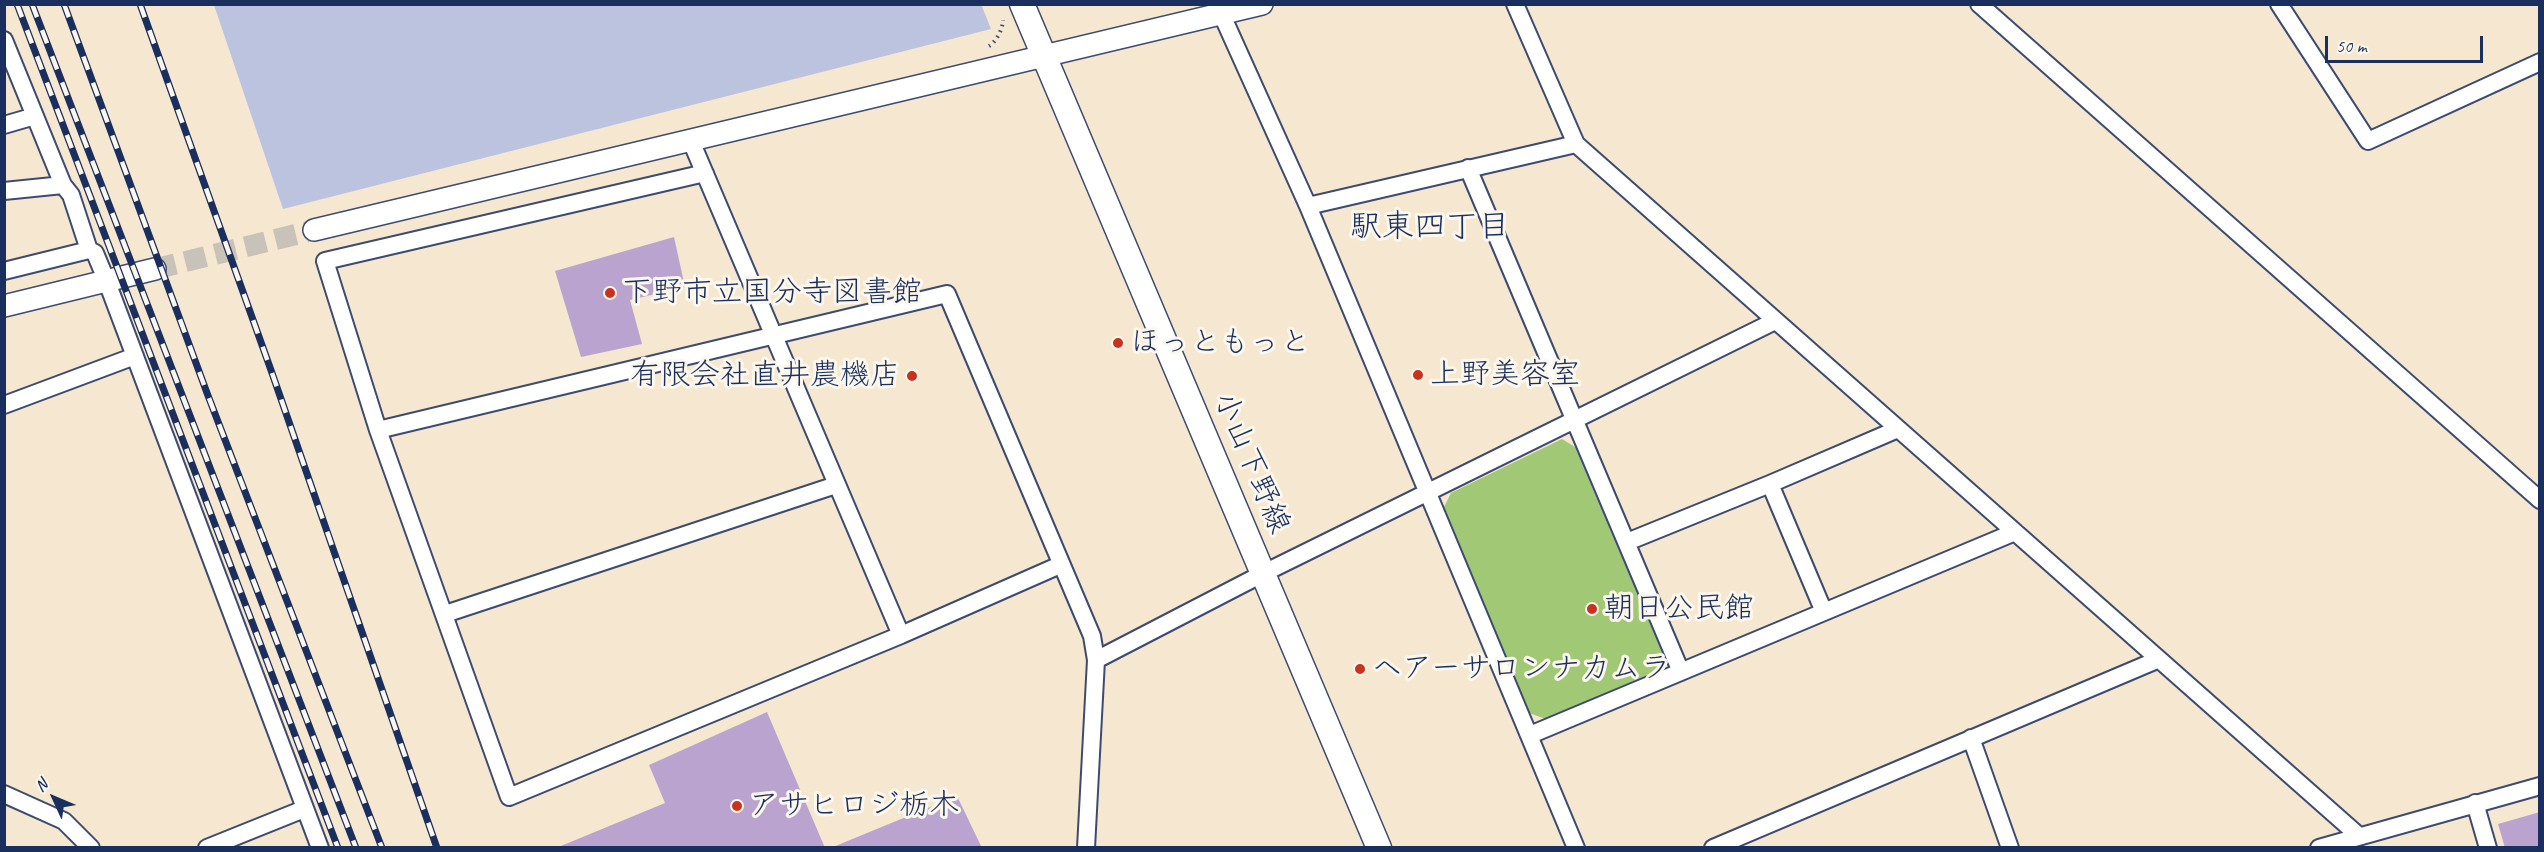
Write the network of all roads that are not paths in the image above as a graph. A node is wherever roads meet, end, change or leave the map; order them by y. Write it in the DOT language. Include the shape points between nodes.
graph roads {
  1 [pos="1262,4"];
  2 [pos="1515,4"];
  3 [pos="1978,4"];
  4 [pos="2279,4"];
  5 [pos="1012,8"];
  6 [pos="1219,9"];
  7 [pos="4,39"];
  8 [pos="1044,56"];
  9 [pos="2540,62"];
  10 [pos="35,116"];
  11 [pos="4,124"];
  12 [pos="691,141"];
  13 [pos="1576,144"];
  14 [pos="1468,168"];
  15 [pos="705,173"];
  16 [pos="63,185"];
  17 [pos="4,191"];
  18 [pos="1308,206"];
  19 [pos="314,230"];
  20 [pos="89,250"];
  21 [pos="155,269"];
  22 [pos="4,271"];
  23 [pos="107,282"];
  24 [pos="4,306"];
  25 [pos="1775,321"];
  26 [pos="775,335"];
  27 [pos="135,356"];
  28 [pos="4,405"];
  29 [pos="1575,420"];
  30 [pos="1898,429"];
  31 [pos="378,430"];
  32 [pos="1770,484"];
  33 [pos="836,485"];
  34 [pos="1428,492"];
  35 [pos="2540,500"];
  36 [pos="2015,532"];
  37 [pos="1627,542"];
  38 [pos="1060,565"];
  39 [pos="1264,573"];
  40 [pos="1824,612"];
  41 [pos="445,614"];
  42 [pos="901,635"];
  43 [pos="1096,660"];
  44 [pos="2157,660"];
  45 [pos="1681,672"];
  46 [pos="1530,735"];
  47 [pos="1971,738"];
  48 [pos="2540,786"];
  49 [pos="4,794"];
  50 [pos="2475,803"];
  51 [pos="304,809"];
  52 [pos="2359,836"];
  53 [pos="91,848"];
  54 [pos="207,848"];
  55 [pos="320,848"];
  56 [pos="1086,848"];
  57 [pos="1379,848"];
  58 [pos="1576,848"];
  59 [pos="1713,848"];
  60 [pos="2010,848"];
  61 [pos="2319,848"];
  62 [pos="2488,848"];
  1 -- 6 [label="street"];
  2 -- 13 [label="street"];
  3 -- 35 [label="street"];
  4 -- 9 [label="street" via="2368,141"];
  5 -- 8 [label="main road, 小山下野線"];
  6 -- 8 [label="street"];
  6 -- 18 [label="street"];
  7 -- 10 [label="street"];
  8 -- 12 [label="street"];
  8 -- 39 [label="main road, 小山下野線"];
  10 -- 11 [label="street"];
  10 -- 16 [label="street"];
  12 -- 15 [label="street"];
  12 -- 19 [label="street"];
  13 -- 14 [label="street"];
  13 -- 25 [label="street"];
  14 -- 18 [label="street"];
  14 -- 29 [label="street"];
  15 -- 26 [label="street"];
  15 -- 31 [label="street" via="325,261"];
  16 -- 17 [label="street"];
  16 -- 20 [label="street" via="71,195"];
  18 -- 34 [label="street"];
  20 -- 22 [label="street"];
  20 -- 23 [label="street" via="95,253"];
  21 -- 23 [label="street"];
  23 -- 24 [label="street"];
  23 -- 27 [label="street"];
  25 -- 29 [label="street"];
  25 -- 30 [label="street"];
  26 -- 31 [label="street"];
  26 -- 33 [label="street"];
  26 -- 38 [label="street" via="947,294"];
  27 -- 28 [label="street"];
  27 -- 51 [label="street"];
  29 -- 34 [label="street"];
  29 -- 37 [label="street"];
  30 -- 32 [label="street"];
  30 -- 36 [label="street"];
  31 -- 41 [label="street"];
  32 -- 37 [label="street"];
  32 -- 40 [label="street"];
  33 -- 41 [label="street"];
  33 -- 42 [label="street"];
  34 -- 39 [label="street"];
  34 -- 46 [label="street"];
  36 -- 40 [label="street"];
  36 -- 44 [label="street"];
  37 -- 45 [label="street"];
  38 -- 42 [label="street"];
  38 -- 43 [label="street" via="1092,636"];
  39 -- 43 [label="street"];
  39 -- 57 [label="main road, 小山下野線"];
  40 -- 45 [label="street"];
  41 -- 42 [label="street" via="508,797"];
  43 -- 56 [label="street"];
  44 -- 47 [label="street"];
  44 -- 52 [label="street"];
  45 -- 46 [label="street"];
  46 -- 58 [label="street"];
  47 -- 59 [label="street"];
  47 -- 60 [label="street"];
  48 -- 50 [label="street"];
  49 -- 53 [label="street" via="64,821"];
  50 -- 52 [label="street"];
  50 -- 62 [label="street"];
  51 -- 54 [label="street"];
  51 -- 55 [label="street"];
  52 -- 61 [label="street"];
}
